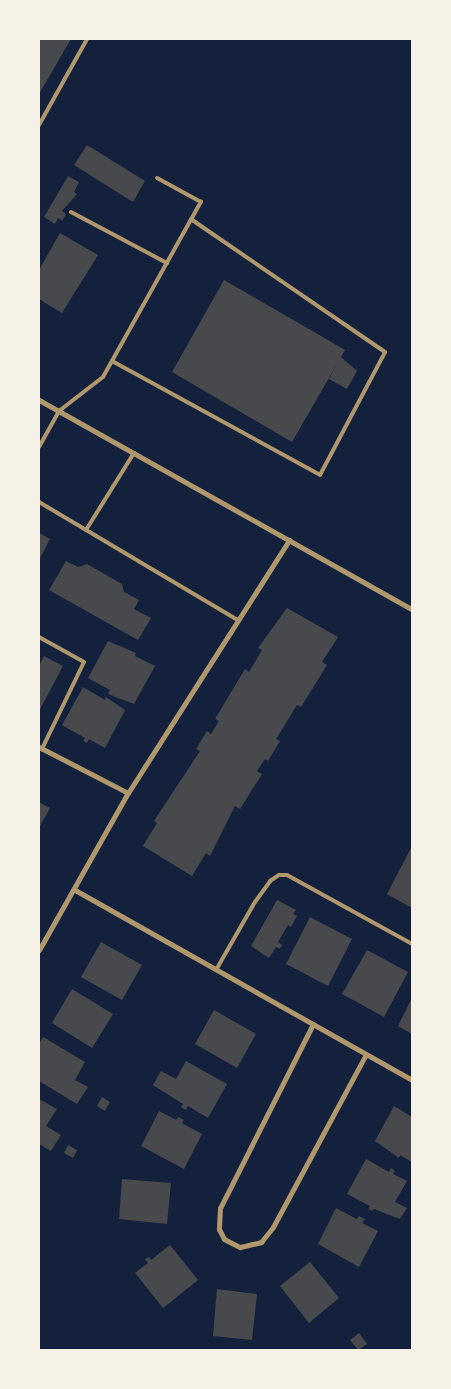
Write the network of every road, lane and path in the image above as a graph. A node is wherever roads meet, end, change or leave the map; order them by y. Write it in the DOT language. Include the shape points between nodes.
graph roads {
  1 [pos="87,39"];
  2 [pos="39,125"];
  3 [pos="157,178"];
  4 [pos="72,212"];
  5 [pos="191,220"];
  6 [pos="167,263"];
  7 [pos="112,361"];
  8 [pos="39,400"];
  9 [pos="59,411"];
  10 [pos="39,447"];
  11 [pos="134,453"];
  12 [pos="39,502"];
  13 [pos="86,530"];
  14 [pos="289,540"];
  15 [pos="412,609"];
  16 [pos="238,620"];
  17 [pos="39,637"];
  18 [pos="41,748"];
  19 [pos="128,793"];
  20 [pos="75,890"];
  21 [pos="412,944"];
  22 [pos="39,950"];
  23 [pos="216,970"];
  24 [pos="314,1024"];
  25 [pos="366,1054"];
  26 [pos="412,1080"];
  1 -- 2 [label="lane"];
  3 -- 5 [label="lane" via="201,202"];
  4 -- 6 [label="lane"];
  5 -- 6 [label="lane"];
  5 -- 7 [label="lane" via="385,352 320,475"];
  6 -- 7 [label="lane"];
  7 -- 9 [label="lane" via="103,377"];
  8 -- 9 [label="street"];
  9 -- 10 [label="lane"];
  9 -- 11 [label="street"];
  11 -- 13 [label="lane"];
  11 -- 14 [label="street"];
  12 -- 13 [label="lane"];
  13 -- 16 [label="lane"];
  14 -- 15 [label="street"];
  14 -- 16 [label="street"];
  16 -- 19 [label="street"];
  17 -- 18 [label="lane" via="84,662"];
  18 -- 19 [label="street"];
  19 -- 20 [label="street"];
  20 -- 22 [label="street"];
  20 -- 23 [label="street"];
  21 -- 23 [label="lane" via="287,876 279,875 270,880 255,902"];
  23 -- 24 [label="street"];
  24 -- 25 [label="street"];
  24 -- 25 [label="street" via="220,1208 219,1229 224,1239 240,1247 250,1247 261,1242 273,1227"];
  25 -- 26 [label="street"];
}
